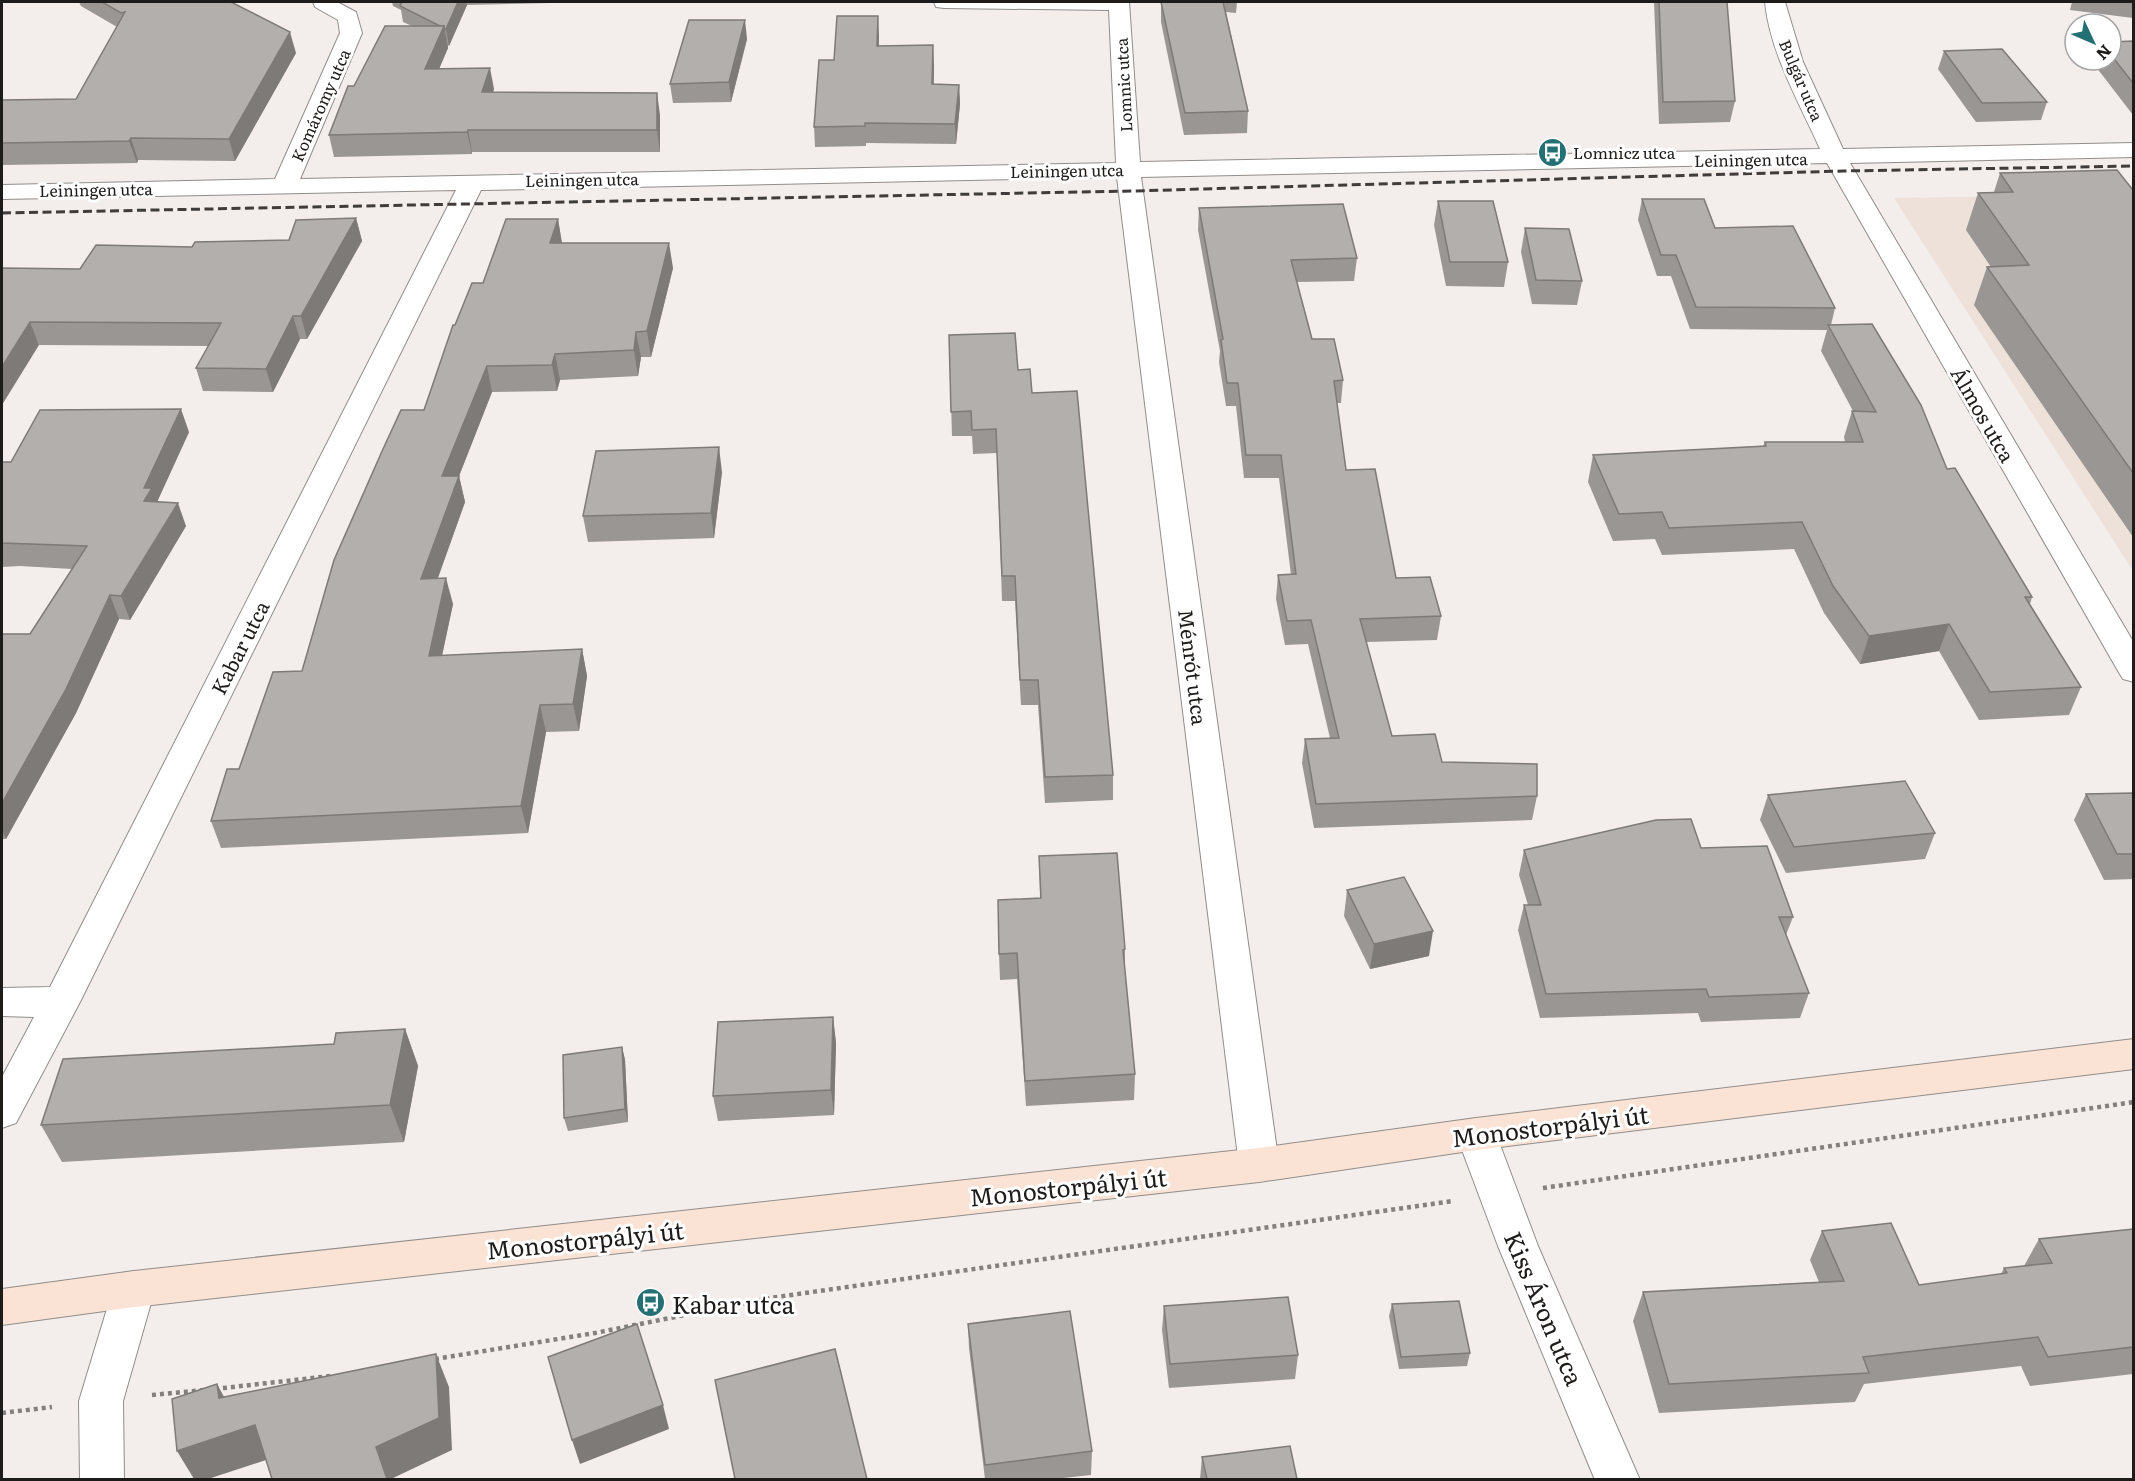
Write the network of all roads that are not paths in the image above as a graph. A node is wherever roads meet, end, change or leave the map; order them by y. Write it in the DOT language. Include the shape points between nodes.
graph roads {
  1 [pos="323,2"];
  2 [pos="944,2"];
  3 [pos="1775,2"];
  4 [pos="1119,3"];
  5 [pos="2133,150"];
  6 [pos="1835,157"];
  7 [pos="1128,169"];
  8 [pos="473,181"];
  9 [pos="285,185"];
  10 [pos="2,192"];
  11 [pos="2133,671"];
  12 [pos="2,1002"];
  13 [pos="61,1002"];
  14 [pos="2133,1054"];
  15 [pos="2,1112"];
  16 [pos="1476,1134"];
  17 [pos="1259,1164"];
  18 [pos="134,1289"];
  19 [pos="2,1307"];
  20 [pos="102,1479"];
  21 [pos="1618,1479"];
  1 -- 9 [label="street, Komáromy utca" via="348,17 351,33"];
  2 -- 4 [label="street"];
  3 -- 6 [label="street, Bulgár utca" via="1796,69"];
  4 -- 7 [label="street, Lomnic utca"];
  5 -- 6 [label="street, Leiningen utca"];
  6 -- 7 [label="street, Leiningen utca"];
  6 -- 11 [label="street, Álmos utca"];
  7 -- 8 [label="street, Leiningen utca"];
  7 -- 17 [label="street, Ménrót utca"];
  8 -- 9 [label="street, Leiningen utca"];
  8 -- 13 [label="street, Kabar utca"];
  9 -- 10 [label="street, Leiningen utca"];
  12 -- 13 [label="street"];
  13 -- 15 [label="street, Kabar utca"];
  14 -- 16 [label="street, Monostorpályi út"];
  16 -- 17 [label="street, Monostorpályi út"];
  16 -- 21 [label="street, Kiss Áron utca" via="1518,1246"];
  17 -- 18 [label="street, Monostorpályi út"];
  18 -- 19 [label="street, Monostorpályi út"];
  18 -- 20 [label="street" via="101,1401"];
}
